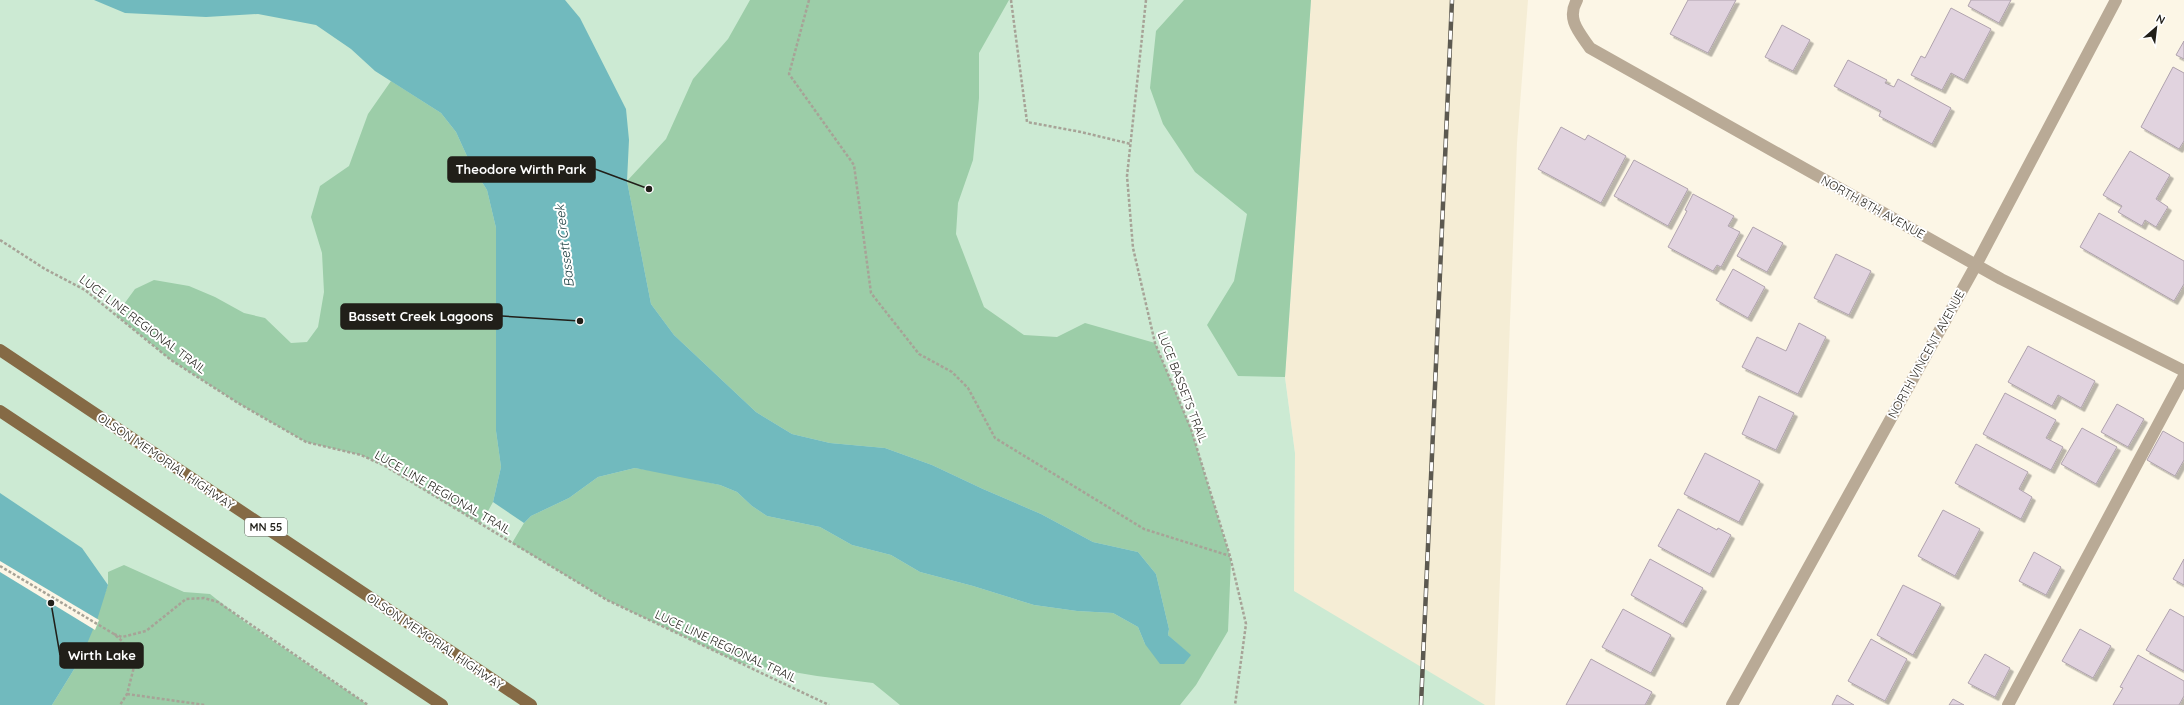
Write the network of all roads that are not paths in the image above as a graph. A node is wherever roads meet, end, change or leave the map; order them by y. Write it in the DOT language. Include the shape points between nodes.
graph roads {
  1 [pos="1577,0"];
  2 [pos="2116,0"];
  3 [pos="1976,265"];
  4 [pos="0,350"];
  5 [pos="2184,371"];
  6 [pos="2184,376"];
  7 [pos="0,411"];
  8 [pos="442,705"];
  9 [pos="531,705"];
  10 [pos="1732,705"];
  11 [pos="2008,705"];
  1 -- 3 [label="street, NORTH 8TH AVENUE" via="1573,6 1574,26 1590,48"];
  2 -- 3 [label="street, NORTH VINCENT AVENUE"];
  3 -- 5 [label="street, NORTH 8TH AVENUE"];
  3 -- 10 [label="street, NORTH VINCENT AVENUE"];
  4 -- 9 [label="main road, OLSON MEMORIAL HIGHWAY / MN 55"];
  6 -- 11 [label="street"];
  7 -- 8 [label="main road"];
}
